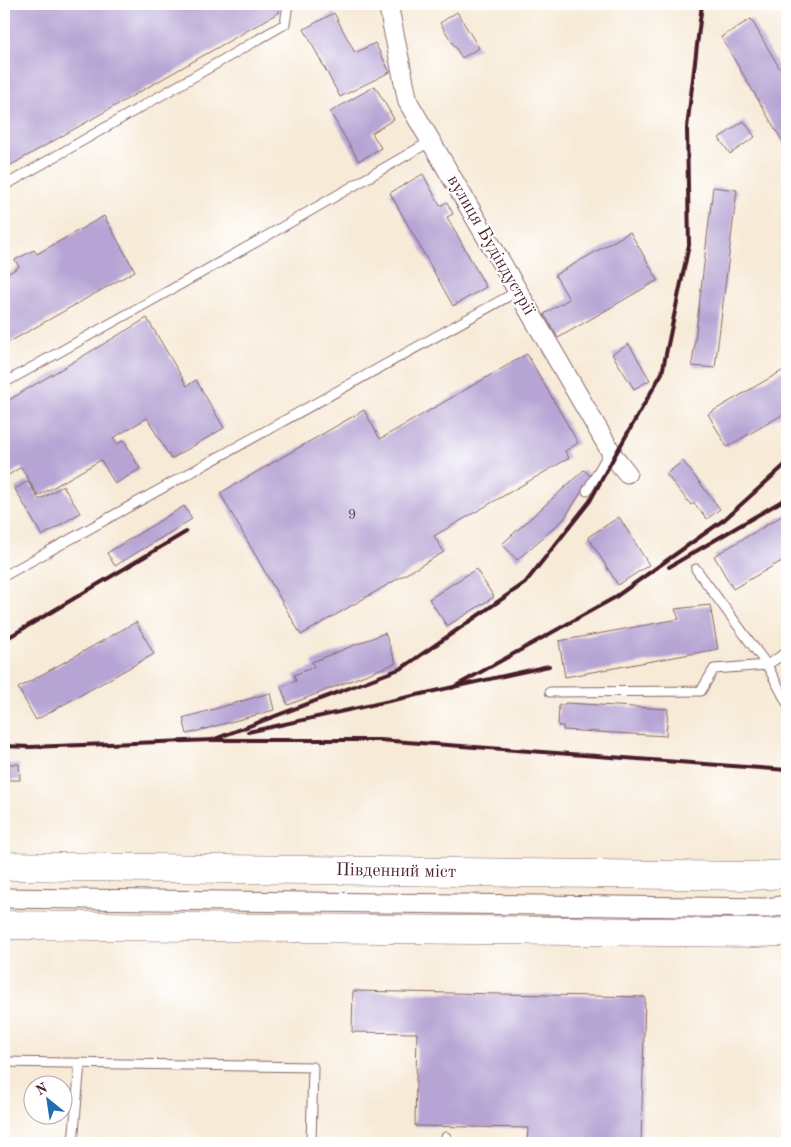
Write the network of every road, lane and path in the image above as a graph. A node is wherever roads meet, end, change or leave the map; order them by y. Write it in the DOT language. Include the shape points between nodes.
graph roads {
  1 [pos="288,4"];
  2 [pos="388,4"];
  3 [pos="431,141"];
  4 [pos="4,186"];
  5 [pos="518,291"];
  6 [pos="4,383"];
  7 [pos="610,451"];
  8 [pos="627,473"];
  9 [pos="587,491"];
  10 [pos="696,569"];
  11 [pos="4,576"];
  12 [pos="787,652"];
  13 [pos="767,665"];
  14 [pos="550,692"];
  15 [pos="787,703"];
  16 [pos="4,866"];
  17 [pos="787,874"];
  18 [pos="4,898"];
  19 [pos="787,905"];
  20 [pos="4,925"];
  21 [pos="787,932"];
  22 [pos="4,1062"];
  23 [pos="80,1063"];
  24 [pos="73,1143"];
  25 [pos="311,1143"];
  1 -- 4 [label="lane" via="285,24"];
  2 -- 3 [label="street, вулиця Будіндустрії" via="408,102"];
  3 -- 5 [label="street, вулиця Будіндустрії"];
  3 -- 6 [label="lane"];
  5 -- 7 [label="street, вулиця Будіндустрії"];
  5 -- 11 [label="lane"];
  7 -- 8 [label="street, вулиця Будіндустрії"];
  7 -- 9 [label="lane"];
  10 -- 13 [label="lane"];
  12 -- 13 [label="lane"];
  13 -- 14 [label="lane" via="714,669 700,691"];
  13 -- 15 [label="lane"];
  16 -- 17 [label="highway, Південний міст"];
  18 -- 19 [label="street" via="767,908"];
  20 -- 21 [label="highway"];
  22 -- 23 [label="lane"];
  23 -- 24 [label="lane"];
  23 -- 25 [label="lane" via="313,1067"];
}
